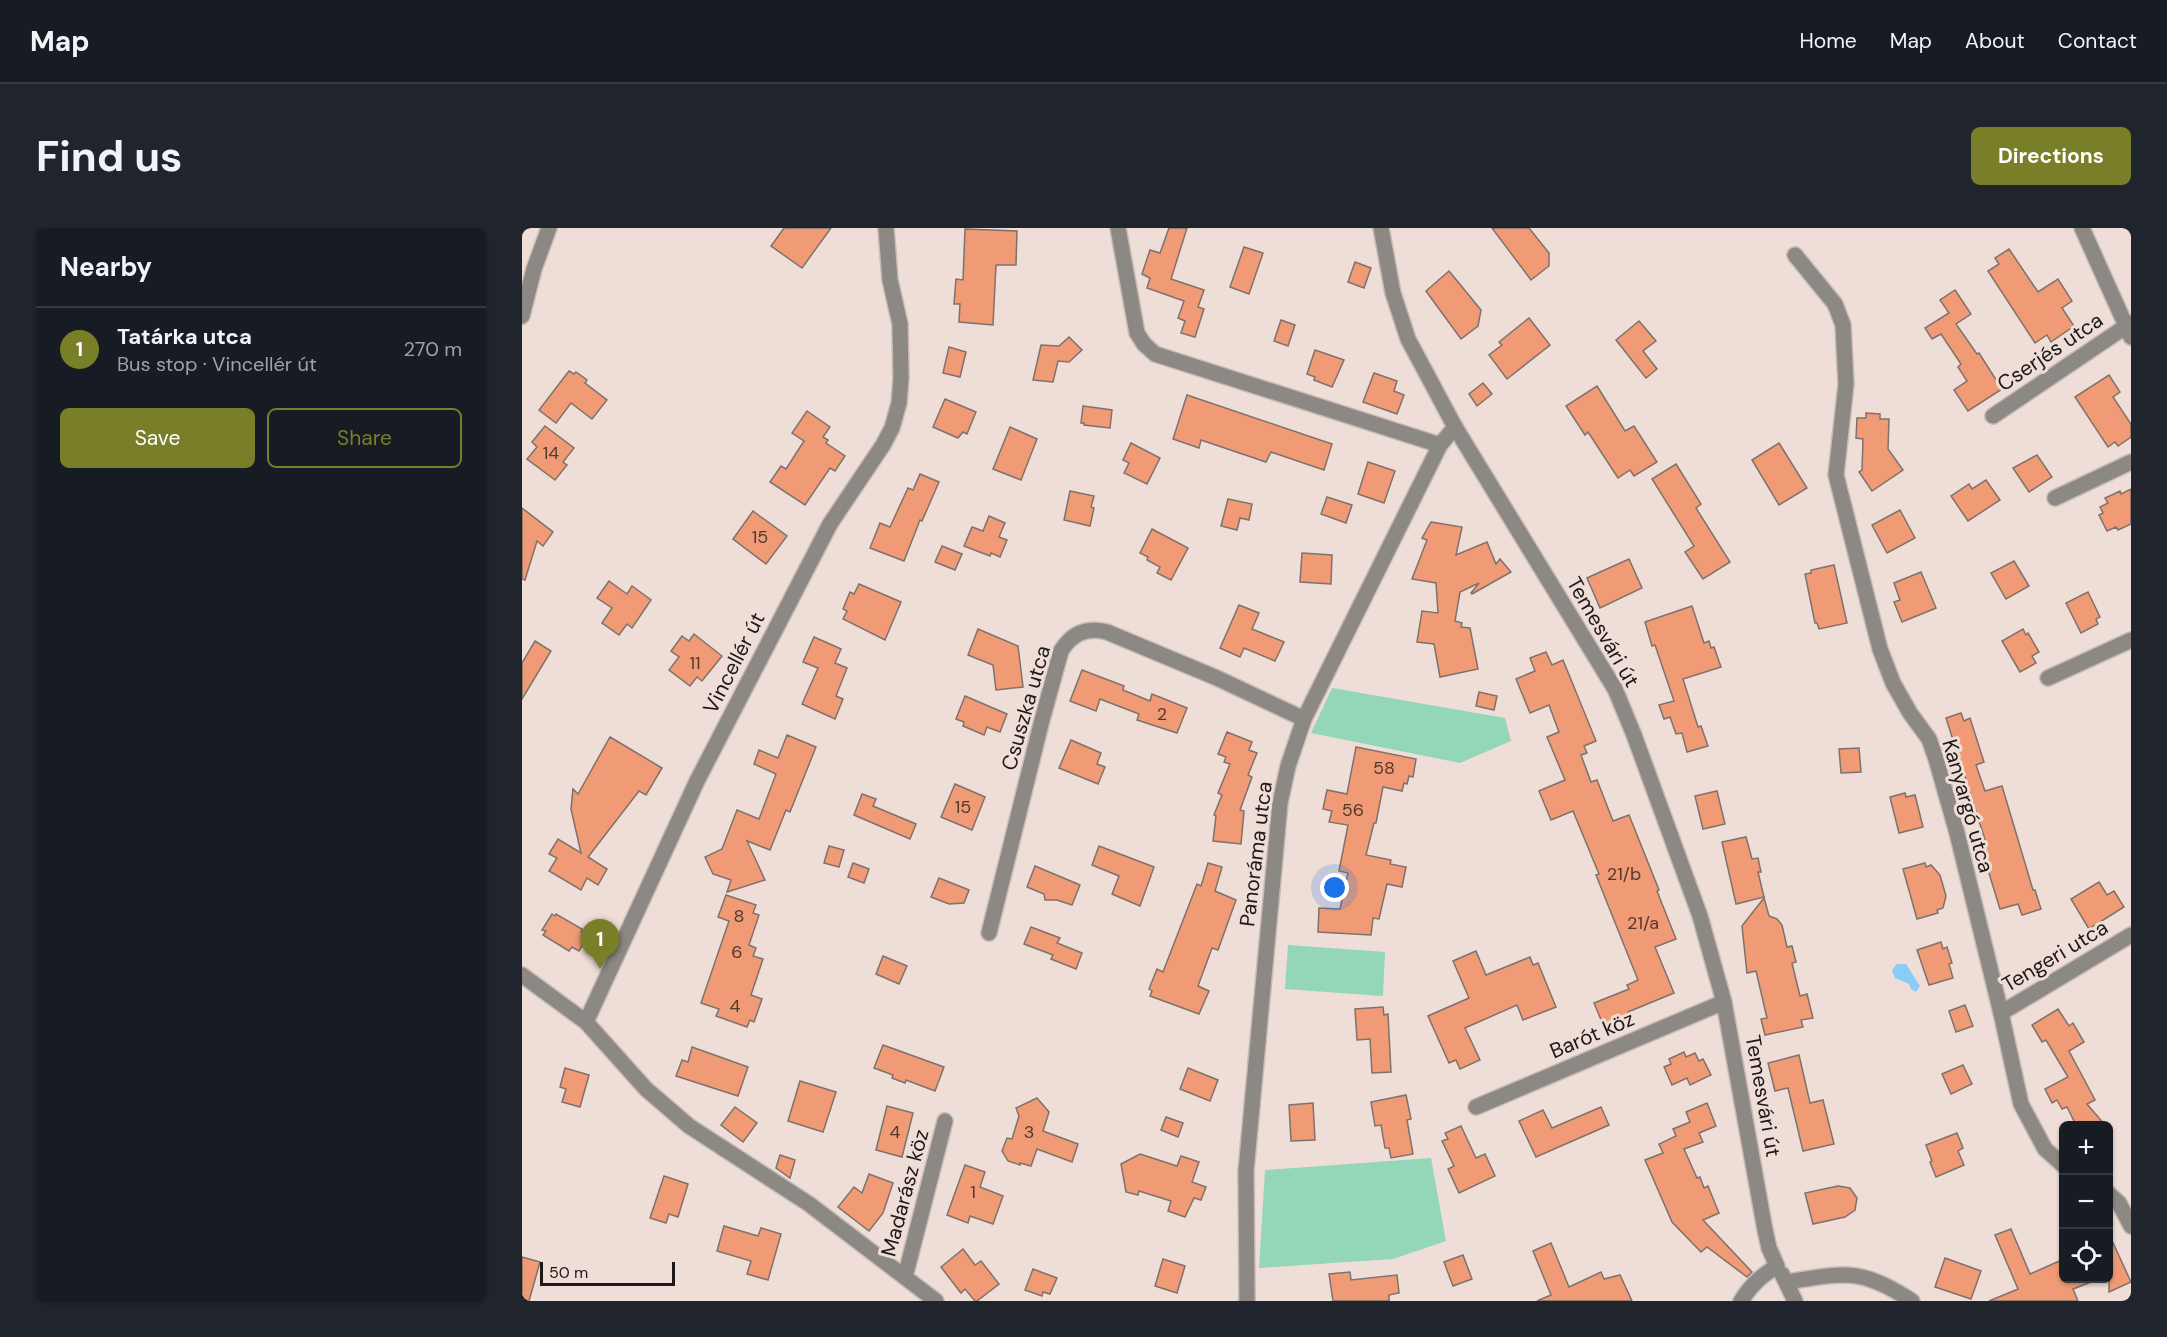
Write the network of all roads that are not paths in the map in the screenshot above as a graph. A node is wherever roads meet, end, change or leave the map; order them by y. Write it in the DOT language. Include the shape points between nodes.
graph roads {
  1 [pos="549,228"];
  2 [pos="886,228"];
  3 [pos="1118,228"];
  4 [pos="1381,228"];
  5 [pos="2082,228"];
  6 [pos="1796,255"];
  7 [pos="528,266"];
  8 [pos="522,316"];
  9 [pos="2129,329"];
  10 [pos="1992,416"];
  11 [pos="1455,427"];
  12 [pos="1440,445"];
  13 [pos="2131,462"];
  14 [pos="2055,498"];
  15 [pos="2131,640"];
  16 [pos="2048,678"];
  17 [pos="1304,719"];
  18 [pos="989,933"];
  19 [pos="2131,935"];
  20 [pos="522,975"];
  21 [pos="1724,1002"];
  22 [pos="2001,1013"];
  23 [pos="586,1022"];
  24 [pos="1476,1107"];
  25 [pos="945,1121"];
  26 [pos="2059,1162"];
  27 [pos="2113,1197"];
  28 [pos="2131,1226"];
  29 [pos="1777,1266"];
  30 [pos="905,1277"];
  31 [pos="1787,1282"];
  32 [pos="936,1301"];
  33 [pos="1247,1301"];
  34 [pos="1741,1301"];
  35 [pos="1796,1301"];
  36 [pos="1912,1301"];
  1 -- 7 [label="street"];
  2 -- 23 [label="street, Vincellér út" via="890,280 900,324 901,378 892,428 830,524 708,760"];
  3 -- 12 [label="street" via="1137,333 1155,354"];
  4 -- 11 [label="street, Temesvári út" via="1393,293 1408,339"];
  5 -- 9 [label="street"];
  6 -- 22 [label="street, Kanyargó utca" via="1834,304 1843,325 1846,384 1836,475 1840,495 1880,649 1893,682 1929,739 1936,759"];
  7 -- 8 [label="street"];
  9 -- 10 [label="street, Cserjés utca"];
  11 -- 12 [label="street"];
  11 -- 21 [label="street, Temesvári út" via="1615,689 1700,916"];
  12 -- 17 [label="street, Panoráma utca"];
  13 -- 14 [label="street"];
  15 -- 16 [label="street"];
  17 -- 18 [label="street, Csuszka utca" via="1107,632 1085,630 1074,636 1061,651"];
  17 -- 33 [label="street, Panoráma utca" via="1288,766 1276,837 1246,1171"];
  19 -- 22 [label="street, Tengeri utca"];
  20 -- 23 [label="street"];
  21 -- 24 [label="street, Barót köz"];
  21 -- 29 [label="street, Temesvári út" via="1765,1230"];
  22 -- 26 [label="street, Kanyargó utca" via="2024,1111 2044,1149"];
  23 -- 30 [label="street" via="646,1089 689,1126 809,1204"];
  25 -- 30 [label="street, Madarász köz"];
  27 -- 28 [label="street"];
  29 -- 31 [label="street, Temesvári út"];
  29 -- 34 [label="street" via="1756,1280"];
  30 -- 32 [label="street"];
  31 -- 35 [label="street, Temesvári út"];
  31 -- 36 [label="street" via="1854,1274 1891,1287"];
}
